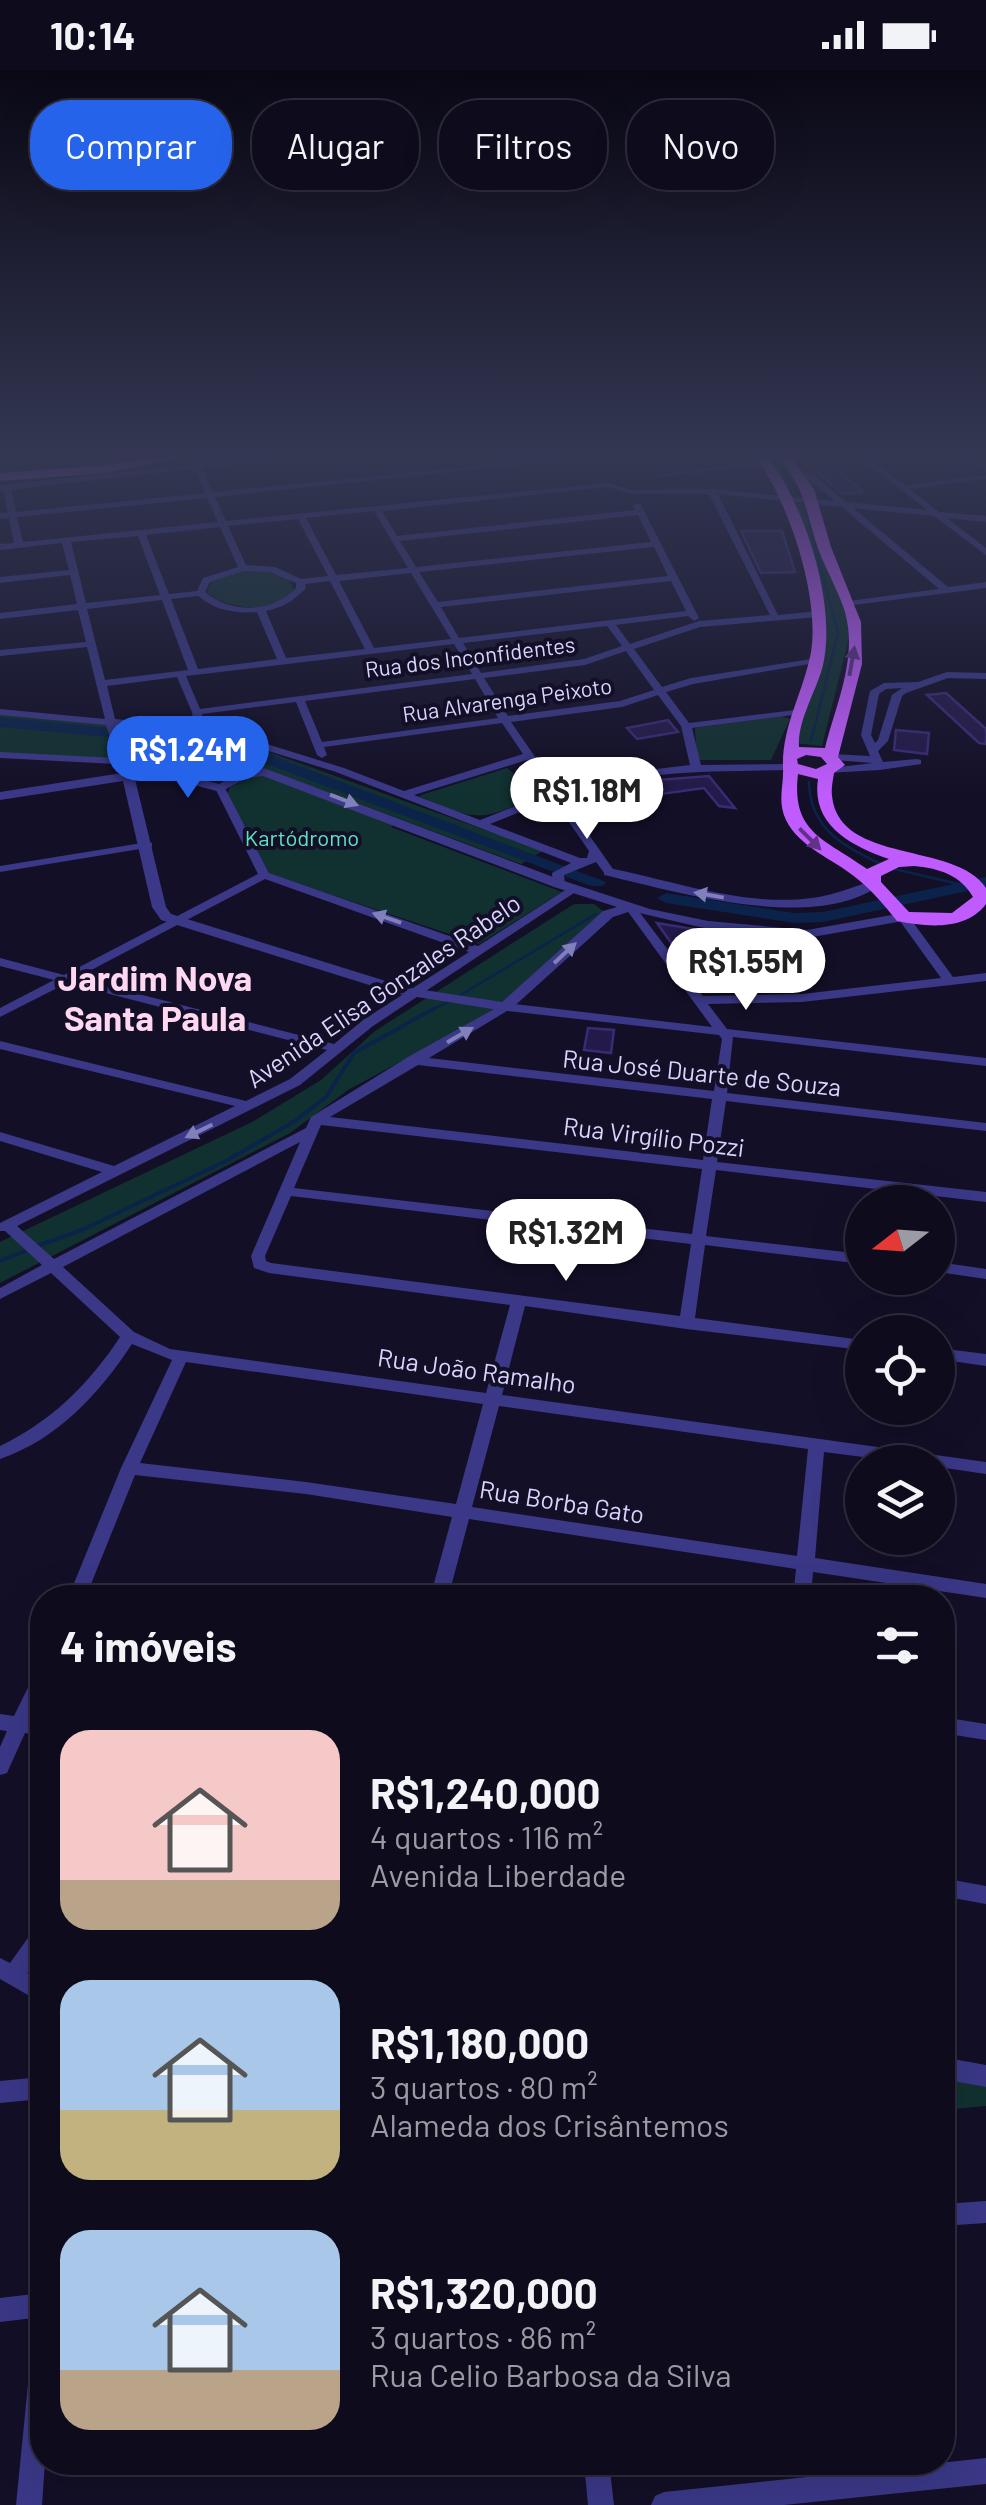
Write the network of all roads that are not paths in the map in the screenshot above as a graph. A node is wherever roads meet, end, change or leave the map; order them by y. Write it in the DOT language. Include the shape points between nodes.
graph roads {
  1 [pos="155,571"];
  2 [pos="235,571"];
  3 [pos="276,571"];
  4 [pos="327,571"];
  5 [pos="411,571"];
  6 [pos="414,571"];
  7 [pos="667,571"];
  8 [pos="751,571"];
  9 [pos="805,571"];
  10 [pos="834,571"];
  11 [pos="923,571"];
  12 [pos="73,572"];
  13 [pos="331,578"];
  14 [pos="670,578"];
  15 [pos="0,580"];
  16 [pos="300,582"];
  17 [pos="986,584"];
  18 [pos="946,590"];
  19 [pos="200,593"];
  20 [pos="165,598"];
  21 [pos="849,604"];
  22 [pos="434,605"];
  23 [pos="82,608"];
  24 [pos="260,608"];
  25 [pos="689,613"];
  26 [pos="818,614"];
  27 [pos="0,616"];
  28 [pos="774,616"];
  29 [pos="610,623"];
  30 [pos="699,624"];
  31 [pos="455,641"];
  32 [pos="92,644"];
  33 [pos="629,646"];
  34 [pos="371,651"];
  35 [pos="0,653"];
  36 [pos="815,660"];
  37 [pos="283,662"];
  38 [pos="194,672"];
  39 [pos="180,674"];
  40 [pos="477,676"];
  41 [pos="986,676"];
  42 [pos="103,683"];
  43 [pos="918,684"];
  44 [pos="884,686"];
  45 [pos="661,690"];
  46 [pos="897,695"];
  47 [pos="299,698"];
  48 [pos="800,711"];
  49 [pos="0,712"];
  50 [pos="198,712"];
  51 [pos="504,719"];
  52 [pos="686,726"];
  53 [pos="200,728"];
  54 [pos="112,730"];
  55 [pos="320,745"];
  56 [pos="0,755"];
  57 [pos="528,756"];
  58 [pos="877,758"];
  59 [pos="791,761"];
  60 [pos="835,764"];
  61 [pos="326,766"];
  62 [pos="696,766"];
  63 [pos="125,769"];
  64 [pos="220,788"];
  65 [pos="555,794"];
  66 [pos="403,795"];
  67 [pos="0,796"];
  68 [pos="483,823"];
  69 [pos="148,844"];
  70 [pos="595,851"];
  71 [pos="579,862"];
  72 [pos="915,862"];
  73 [pos="986,867"];
  74 [pos="0,869"];
  75 [pos="952,869"];
  76 [pos="609,872"];
  77 [pos="264,874"];
  78 [pos="880,878"];
  79 [pos="563,884"];
  80 [pos="979,895"];
  81 [pos="630,907"];
  82 [pos="901,914"];
  83 [pos="175,923"];
  84 [pos="479,951"];
  85 [pos="0,962"];
  86 [pos="986,977"];
  87 [pos="947,978"];
  88 [pos="62,981"];
  89 [pos="416,994"];
  90 [pos="700,1000"];
  91 [pos="505,1007"];
  92 [pos="0,1013"];
  93 [pos="722,1029"];
  94 [pos="0,1045"];
  95 [pos="338,1049"];
  96 [pos="413,1060"];
  97 [pos="986,1062"];
  98 [pos="721,1097"];
  99 [pos="250,1106"];
  100 [pos="313,1126"];
  101 [pos="986,1127"];
  102 [pos="0,1136"];
  103 [pos="711,1165"];
  104 [pos="113,1171"];
  105 [pos="284,1191"];
  106 [pos="986,1198"];
  107 [pos="3,1227"];
  108 [pos="696,1239"];
  109 [pos="845,1257"];
  110 [pos="49,1260"];
  111 [pos="955,1270"];
  112 [pos="986,1274"];
  113 [pos="0,1294"];
  114 [pos="519,1301"];
  115 [pos="686,1324"];
  116 [pos="129,1336"];
  117 [pos="845,1343"];
  118 [pos="955,1356"];
  119 [pos="181,1357"];
  120 [pos="986,1360"];
  121 [pos="493,1396"];
  122 [pos="817,1443"];
  123 [pos="0,1453"];
  124 [pos="129,1468"];
  125 [pos="986,1468"];
  126 [pos="462,1511"];
  127 [pos="806,1563"];
  128 [pos="82,1585"];
  129 [pos="442,1585"];
  130 [pos="803,1585"];
  131 [pos="947,1585"];
  132 [pos="955,1586"];
  133 [pos="986,1591"];
  134 [pos="30,1703"];
  135 [pos="0,1722"];
  136 [pos="21,1724"];
  137 [pos="30,1726"];
  138 [pos="955,1727"];
  139 [pos="986,1732"];
  140 [pos="0,1767"];
  141 [pos="955,1889"];
  142 [pos="986,1894"];
  143 [pos="30,1948"];
  144 [pos="7,1972"];
  145 [pos="30,1986"];
  146 [pos="955,2070"];
  147 [pos="986,2076"];
  148 [pos="30,2089"];
  149 [pos="0,2092"];
  150 [pos="986,2212"];
  151 [pos="955,2214"];
  152 [pos="30,2306"];
  153 [pos="0,2310"];
  154 [pos="986,2470"];
  155 [pos="955,2473"];
  156 [pos="32,2475"];
  157 [pos="597,2475"];
  158 [pos="940,2475"];
  159 [pos="29,2505"];
  160 [pos="600,2505"];
  161 [pos="664,2505"];
  1 -- 20 [label="street"];
  2 -- 19 [label="street" via="206,580"];
  3 -- 16 [label="street"];
  4 -- 13 [label="street"];
  5 -- 6 [label="street"];
  5 -- 13 [label="street"];
  5 -- 22 [label="street"];
  7 -- 14 [label="street"];
  8 -- 28 [label="street"];
  9 -- 26 [label="main road"];
  10 -- 21 [label="main road"];
  11 -- 18 [label="street"];
  12 -- 15 [label="street"];
  12 -- 23 [label="street"];
  13 -- 16 [label="street"];
  13 -- 34 [label="street"];
  14 -- 22 [label="street"];
  14 -- 25 [label="street"];
  16 -- 24 [label="street" via="288,601"];
  17 -- 18 [label="street"];
  18 -- 21 [label="street"];
  19 -- 20 [label="street"];
  19 -- 24 [label="street" via="228,608"];
  20 -- 23 [label="street"];
  20 -- 38 [label="street"];
  60 -- 21 [label="main road, one-way" via="856,635"];
  22 -- 31 [label="street"];
  23 -- 27 [label="street"];
  23 -- 32 [label="street"];
  24 -- 37 [label="street"];
  25 -- 29 [label="street"];
  25 -- 30 [label="street"];
  26 -- 28 [label="street, Rua dos Inconfidentes"];
  26 -- 36 [label="main road"];
  28 -- 30 [label="street, Rua dos Inconfidentes"];
  29 -- 31 [label="street"];
  29 -- 33 [label="street"];
  30 -- 33 [label="street, Rua dos Inconfidentes"];
  31 -- 34 [label="street"];
  31 -- 40 [label="street"];
  32 -- 35 [label="street"];
  32 -- 42 [label="street"];
  33 -- 40 [label="street, Rua dos Inconfidentes" via="585,662"];
  33 -- 45 [label="street"];
  34 -- 37 [label="street"];
  36 -- 45 [label="street, Rua Alvarenga Peixoto"];
  36 -- 48 [label="main road"];
  37 -- 38 [label="street"];
  38 -- 39 [label="street"];
  39 -- 42 [label="street"];
  39 -- 50 [label="street"];
  40 -- 47 [label="street, Rua dos Inconfidentes"];
  40 -- 51 [label="street"];
  41 -- 43 [label="street" via="948,674"];
  42 -- 54 [label="street"];
  43 -- 44 [label="street"];
  43 -- 46 [label="street"];
  44 -- 46 [label="street"];
  44 -- 58 [label="street" via="874,694 866,730"];
  45 -- 51 [label="street, Rua Alvarenga Peixoto" via="622,704"];
  45 -- 52 [label="street"];
  46 -- 58 [label="street"];
  47 -- 50 [label="street, Rua dos Inconfidentes"];
  47 -- 55 [label="street"];
  48 -- 52 [label="street"];
  48 -- 59 [label="main road"];
  49 -- 54 [label="street"];
  50 -- 53 [label="street"];
  51 -- 55 [label="street, Rua Alvarenga Peixoto"];
  51 -- 57 [label="street"];
  52 -- 62 [label="street"];
  53 -- 54 [label="street"];
  53 -- 61 [label="street"];
  54 -- 63 [label="street"];
  55 -- 61 [label="street"];
  56 -- 63 [label="street"];
  57 -- 65 [label="street"];
  57 -- 66 [label="street"];
  58 -- 60 [label="street"];
  59 -- 60 [label="main road"];
  59 -- 62 [label="street"];
  59 -- 78 [label="main road, one-way" via="786,796 803,835"];
  60 -- 72 [label="main road" via="824,794 828,811 848,833"];
  61 -- 66 [label="street"];
  62 -- 65 [label="street" via="614,776"];
  63 -- 64 [label="street"];
  63 -- 67 [label="street"];
  63 -- 69 [label="street"];
  64 -- 77 [label="street"];
  64 -- 79 [label="street, one-way" via="254,772 274,773"];
  65 -- 68 [label="street"];
  65 -- 70 [label="street"];
  66 -- 68 [label="street"];
  68 -- 71 [label="street"];
  69 -- 74 [label="street"];
  69 -- 83 [label="street" via="159,906"];
  70 -- 71 [label="street" via="591,861"];
  70 -- 76 [label="street"];
  71 -- 76 [label="street"];
  71 -- 79 [label="street" via="565,866"];
  72 -- 75 [label="main road"];
  72 -- 78 [label="main road"];
  73 -- 75 [label="main road"];
  75 -- 80 [label="main road"];
  78 -- 76 [label="street, one-way" via="841,898 787,904"];
  76 -- 81 [label="street"];
  77 -- 83 [label="street"];
  84 -- 77 [label="street, one-way"];
  78 -- 82 [label="main road"];
  79 -- 81 [label="street"];
  79 -- 84 [label="street, Avenida Elisa Gonzales Rabelo"];
  80 -- 82 [label="main road" via="947,920"];
  81 -- 82 [label="street" via="708,925 807,934"];
  81 -- 90 [label="street"];
  91 -- 81 [label="street, one-way" via="608,914"];
  82 -- 87 [label="street"];
  83 -- 88 [label="street"];
  83 -- 89 [label="street"];
  84 -- 89 [label="street, Avenida Elisa Gonzales Rabelo"];
  85 -- 88 [label="street"];
  86 -- 87 [label="street"];
  87 -- 90 [label="street" via="802,998"];
  88 -- 92 [label="street"];
  88 -- 95 [label="street"];
  89 -- 91 [label="street"];
  89 -- 95 [label="street, Avenida Elisa Gonzales Rabelo"];
  90 -- 93 [label="street"];
  91 -- 93 [label="street"];
  96 -- 91 [label="street, one-way"];
  93 -- 97 [label="street"];
  93 -- 98 [label="street" via="728,1040"];
  94 -- 99 [label="street"];
  95 -- 99 [label="street, Avenida Elisa Gonzales Rabelo"];
  96 -- 98 [label="street, Rua José Duarte de Souza"];
  96 -- 100 [label="street"];
  98 -- 101 [label="street, Rua José Duarte de Souza"];
  98 -- 103 [label="street"];
  99 -- 104 [label="street, Avenida Elisa Gonzales Rabelo, one-way"];
  100 -- 103 [label="street, Rua Virgílio Pozzi"];
  100 -- 105 [label="street"];
  100 -- 110 [label="street"];
  102 -- 104 [label="street"];
  103 -- 106 [label="street, Rua Virgílio Pozzi"];
  103 -- 108 [label="street"];
  104 -- 107 [label="street, Avenida Elisa Gonzales Rabelo"];
  105 -- 108 [label="street"];
  105 -- 114 [label="street" via="259,1264"];
  107 -- 110 [label="street, Rua João Ramalho"];
  108 -- 109 [label="street"];
  108 -- 115 [label="street"];
  110 -- 113 [label="street"];
  110 -- 116 [label="street, Rua João Ramalho"];
  111 -- 112 [label="street"];
  114 -- 115 [label="street"];
  114 -- 121 [label="street"];
  115 -- 117 [label="street"];
  116 -- 119 [label="street, Rua João Ramalho"];
  116 -- 123 [label="street" via="72,1411"];
  118 -- 120 [label="street"];
  119 -- 121 [label="street, Rua João Ramalho"];
  119 -- 124 [label="street"];
  121 -- 122 [label="street, Rua João Ramalho"];
  121 -- 126 [label="street"];
  122 -- 125 [label="street, Rua João Ramalho"];
  122 -- 127 [label="street"];
  124 -- 126 [label="street, Rua Borba Gato"];
  124 -- 128 [label="street"];
  126 -- 127 [label="street, Rua Borba Gato"];
  126 -- 129 [label="street"];
  127 -- 130 [label="street"];
  127 -- 131 [label="street, Rua Borba Gato"];
  132 -- 133 [label="street, Rua Borba Gato"];
  134 -- 136 [label="street"];
  135 -- 136 [label="street"];
  136 -- 137 [label="street"];
  136 -- 140 [label="street"];
  138 -- 139 [label="street"];
  141 -- 142 [label="street"];
  143 -- 144 [label="street"];
  144 -- 145 [label="street"];
  146 -- 147 [label="street"];
  148 -- 149 [label="street"];
  150 -- 151 [label="street"];
  152 -- 153 [label="street"];
  154 -- 155 [label="street"];
  156 -- 159 [label="street"];
  157 -- 160 [label="street"];
  158 -- 161 [label="street"];
}
